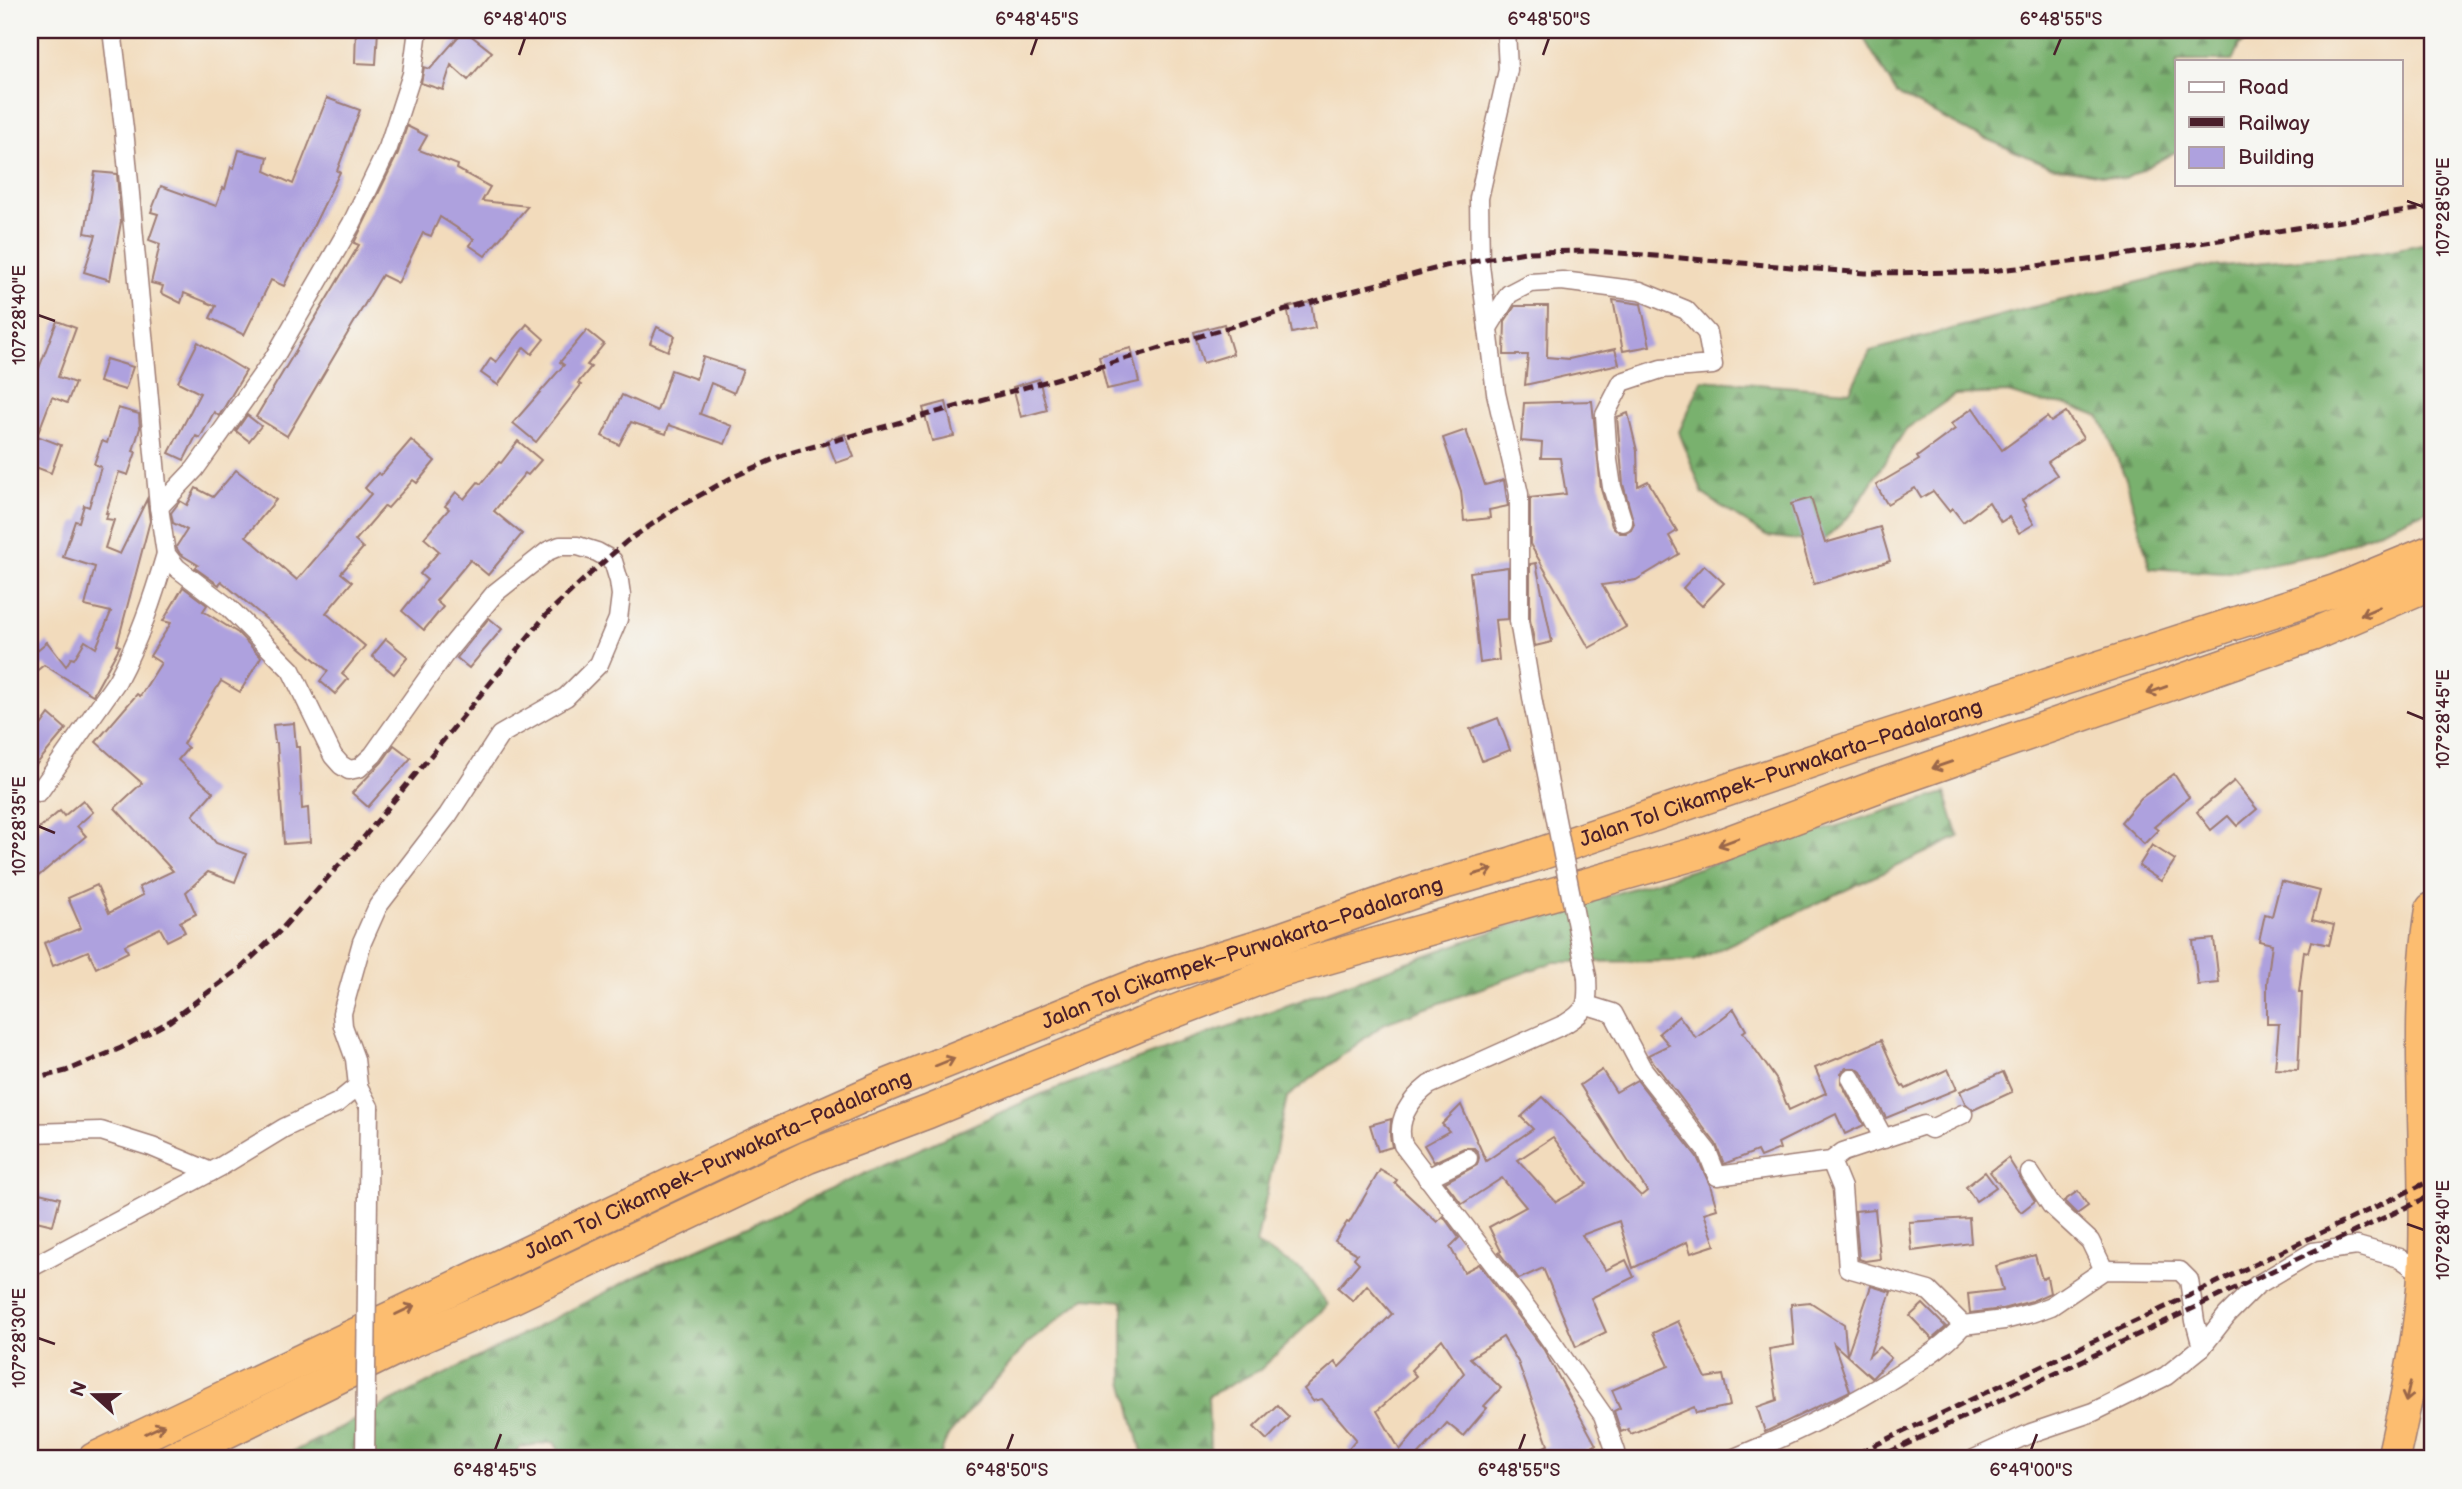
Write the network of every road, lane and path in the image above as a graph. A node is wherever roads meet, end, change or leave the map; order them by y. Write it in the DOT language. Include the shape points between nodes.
graph roads {
  1 [pos="112,30"];
  2 [pos="418,30"];
  3 [pos="1506,30"];
  4 [pos="1488,328"];
  5 [pos="159,507"];
  6 [pos="1623,522"];
  7 [pos="2432,551"];
  8 [pos="166,554"];
  9 [pos="2432,583"];
  10 [pos="39,792"];
  11 [pos="2432,909"];
  12 [pos="1587,1005"];
  13 [pos="1851,1078"];
  14 [pos="358,1086"];
  15 [pos="1963,1114"];
  16 [pos="30,1133"];
  17 [pos="1884,1139"];
  18 [pos="1468,1158"];
  19 [pos="1832,1161"];
  20 [pos="211,1172"];
  21 [pos="2031,1172"];
  22 [pos="1427,1178"];
  23 [pos="30,1268"];
  24 [pos="2104,1270"];
  25 [pos="2424,1275"];
  26 [pos="1963,1325"];
  27 [pos="2202,1347"];
  28 [pos="94,1459"];
  29 [pos="171,1459"];
  30 [pos="365,1459"];
  31 [pos="1615,1459"];
  32 [pos="1732,1459"];
  33 [pos="1974,1459"];
  34 [pos="2393,1459"];
  1 -- 5 [label="street"];
  2 -- 5 [label="street" via="412,74 388,148 352,223 274,358 195,469"];
  3 -- 4 [label="street" via="1508,70 1479,198 1480,265"];
  4 -- 6 [label="street" via="1509,294 1531,283 1562,281 1640,290 1686,310 1707,333 1713,365 1637,375 1622,382 1605,415 1612,487"];
  4 -- 12 [label="street, bridge" via="1496,393 1519,494 1519,621 1587,977"];
  5 -- 8 [label="street"];
  28 -- 7 [label="highway, Jalan Tol Cikampek–Purwakarta–Padalarang, one-way" via="762,1141 1151,979 2335,592"];
  8 -- 10 [label="street" via="147,616 117,681"];
  8 -- 14 [label="street" via="291,670 333,756 349,770 359,768 373,755 495,593 548,551 578,546 613,561 621,595 618,619 599,664 566,697 500,735 448,815 378,906 362,942 342,1013"];
  9 -- 29 [label="highway, Jalan Tol Cikampek–Purwakarta–Padalarang, one-way" via="2312,635 1705,850 1277,971 808,1157"];
  11 -- 25 [label="highway" via="2426,949"];
  12 -- 19 [label="street" via="1613,1013 1642,1068 1707,1151 1717,1176"];
  12 -- 22 [label="street" via="1566,1024 1446,1076 1416,1095 1403,1118 1401,1138"];
  13 -- 17 [label="street"];
  14 -- 20 [label="street" via="337,1103 284,1128"];
  14 -- 30 [label="street, bridge" via="369,1107"];
  15 -- 17 [label="street" via="1931,1129 1924,1125"];
  16 -- 20 [label="street" via="101,1131"];
  17 -- 19 [label="street" via="1843,1152"];
  18 -- 22 [label="street"];
  19 -- 26 [label="street" via="1842,1188 1848,1268 1929,1291"];
  20 -- 23 [label="street"];
  21 -- 24 [label="street" via="2051,1205 2090,1241"];
  22 -- 31 [label="street" via="1603,1415"];
  24 -- 26 [label="street" via="2051,1306 2004,1320"];
  24 -- 27 [label="street" via="2179,1271 2189,1280"];
  25 -- 27 [label="street" via="2400,1258 2357,1246 2313,1252 2257,1285"];
  25 -- 34 [label="highway, one-way" via="2414,1366"];
  26 -- 32 [label="street" via="1949,1342 1879,1389"];
  27 -- 33 [label="street" via="2166,1376 2093,1412"];
}
